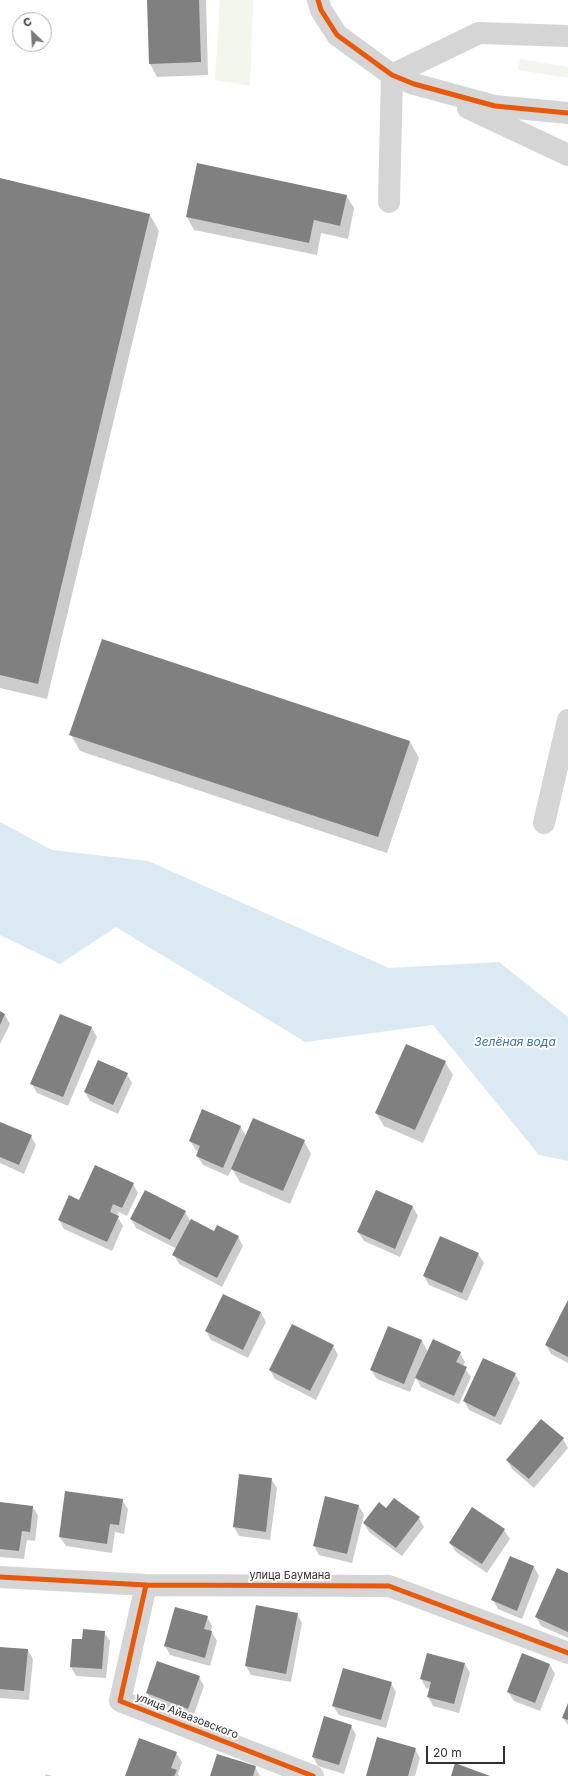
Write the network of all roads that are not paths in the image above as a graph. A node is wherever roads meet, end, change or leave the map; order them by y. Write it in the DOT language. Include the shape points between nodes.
graph roads {
  1 [pos="318,0"];
  2 [pos="568,36"];
  3 [pos="392,75"];
  4 [pos="414,84"];
  5 [pos="568,113"];
  6 [pos="568,155"];
  7 [pos="389,202"];
  8 [pos="568,720"];
  9 [pos="544,823"];
  10 [pos="0,1577"];
  11 [pos="146,1585"];
  12 [pos="568,1652"];
  13 [pos="313,1776"];
  1 -- 3 [label="street" via="321,10 337,35"];
  2 -- 3 [label="street" via="479,33"];
  3 -- 4 [label="street"];
  3 -- 7 [label="street"];
  4 -- 5 [label="street" via="495,106"];
  4 -- 6 [label="street"];
  8 -- 9 [label="street"];
  10 -- 11 [label="street, улица Баумана"];
  11 -- 12 [label="street, улица Баумана" via="389,1586"];
  11 -- 13 [label="street, улица Айвазовского" via="120,1701"];
}
